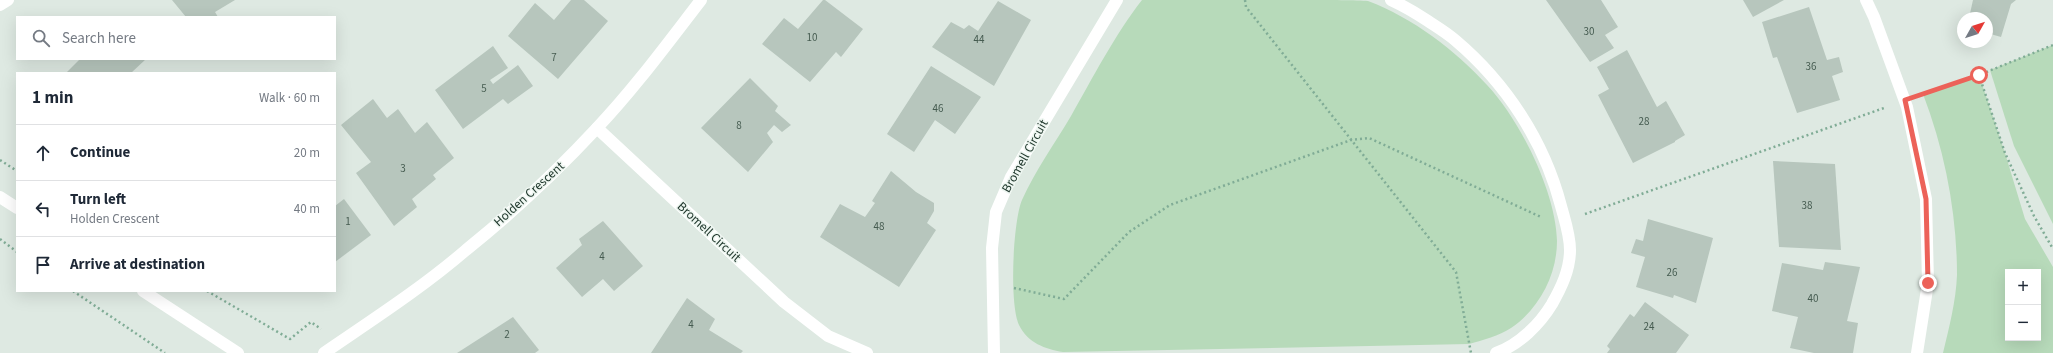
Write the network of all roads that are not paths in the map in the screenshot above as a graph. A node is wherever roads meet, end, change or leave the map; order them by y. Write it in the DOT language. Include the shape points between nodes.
graph roads {
  1 [pos="8,0"];
  2 [pos="701,0"];
  3 [pos="1116,0"];
  4 [pos="1391,0"];
  5 [pos="1866,0"];
  6 [pos="0,5"];
  7 [pos="597,128"];
  8 [pos="0,197"];
  9 [pos="16,207"];
  10 [pos="145,292"];
  11 [pos="238,353"];
  12 [pos="324,353"];
  13 [pos="867,353"];
  14 [pos="994,353"];
  15 [pos="1496,353"];
  16 [pos="1917,353"];
  1 -- 6 [label="street"];
  2 -- 7 [label="street, Holden Crescent" via="638,82"];
  3 -- 14 [label="street, Bromell Circuit" via="1010,177 996,212 992,248"];
  4 -- 15 [label="street" via="1455,39 1498,82 1532,133 1557,190 1569,236 1570,252 1563,285 1545,316 1533,329"];
  5 -- 16 [label="street" via="1905,100 1926,199 1928,283"];
  7 -- 12 [label="street, Holden Crescent" via="555,171 466,251"];
  7 -- 13 [label="street, Bromell Circuit" via="784,302 828,336"];
  8 -- 9 [label="street"];
  10 -- 11 [label="street"];
}
